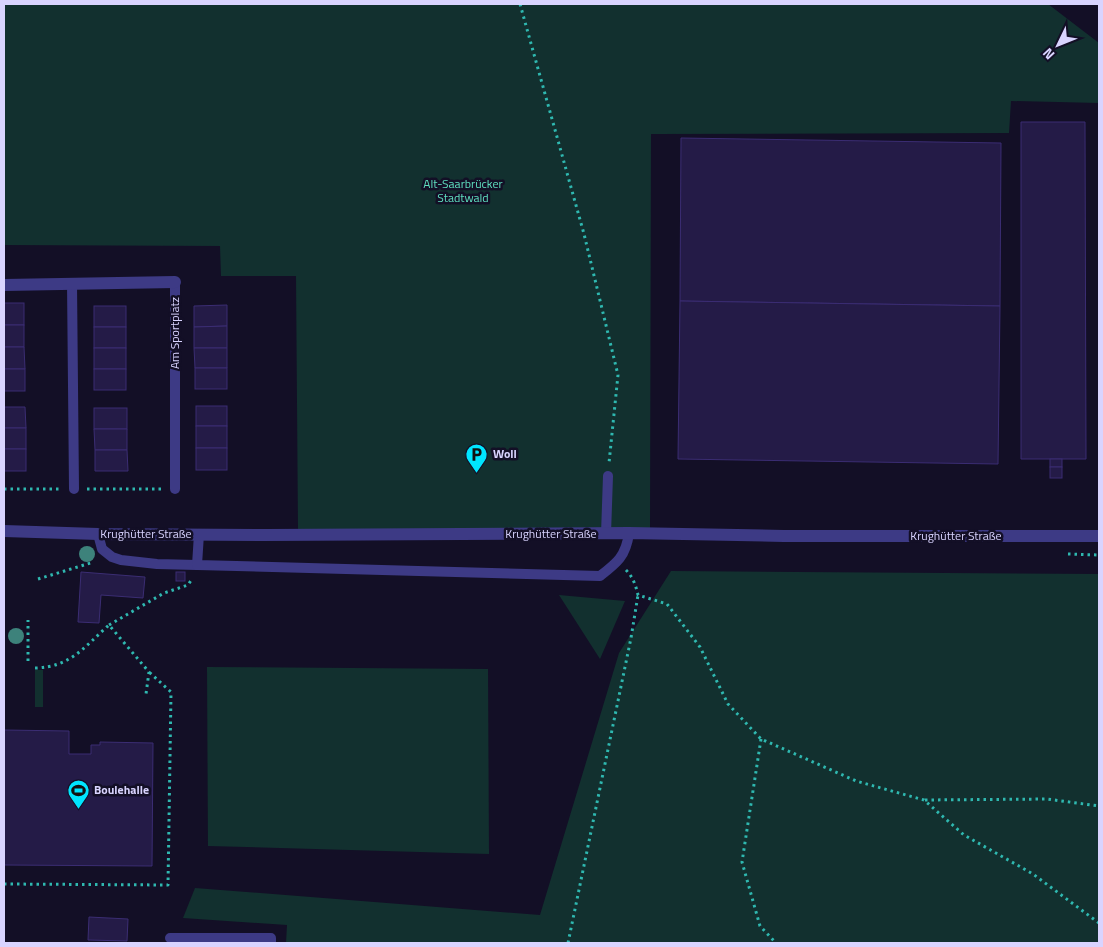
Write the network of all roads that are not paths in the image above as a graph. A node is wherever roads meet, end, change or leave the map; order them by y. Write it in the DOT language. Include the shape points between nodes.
graph roads {
  1 [pos="175,282"];
  2 [pos="72,283"];
  3 [pos="4,284"];
  4 [pos="608,476"];
  5 [pos="74,489"];
  6 [pos="175,489"];
  7 [pos="4,532"];
  8 [pos="629,533"];
  9 [pos="98,534"];
  10 [pos="199,534"];
  11 [pos="606,534"];
  12 [pos="1099,536"];
  13 [pos="197,565"];
  14 [pos="170,938"];
  15 [pos="271,943"];
  1 -- 2 [label="street, Am Sportplatz"];
  1 -- 6 [label="lane, Am Sportplatz"];
  2 -- 3 [label="street, Am Sportplatz"];
  2 -- 5 [label="lane"];
  4 -- 11 [label="lane"];
  7 -- 9 [label="street, Krughütter Straße"];
  8 -- 11 [label="street, Krughütter Straße"];
  8 -- 12 [label="street, Krughütter Straße"];
  8 -- 13 [label="lane" via="627,547 618,562 600,576"];
  9 -- 10 [label="street, Krughütter Straße"];
  9 -- 13 [label="lane" via="102,549 121,560"];
  10 -- 11 [label="street, Krughütter Straße"];
  10 -- 13 [label="lane"];
  14 -- 15 [label="lane" via="272,938"];
}
